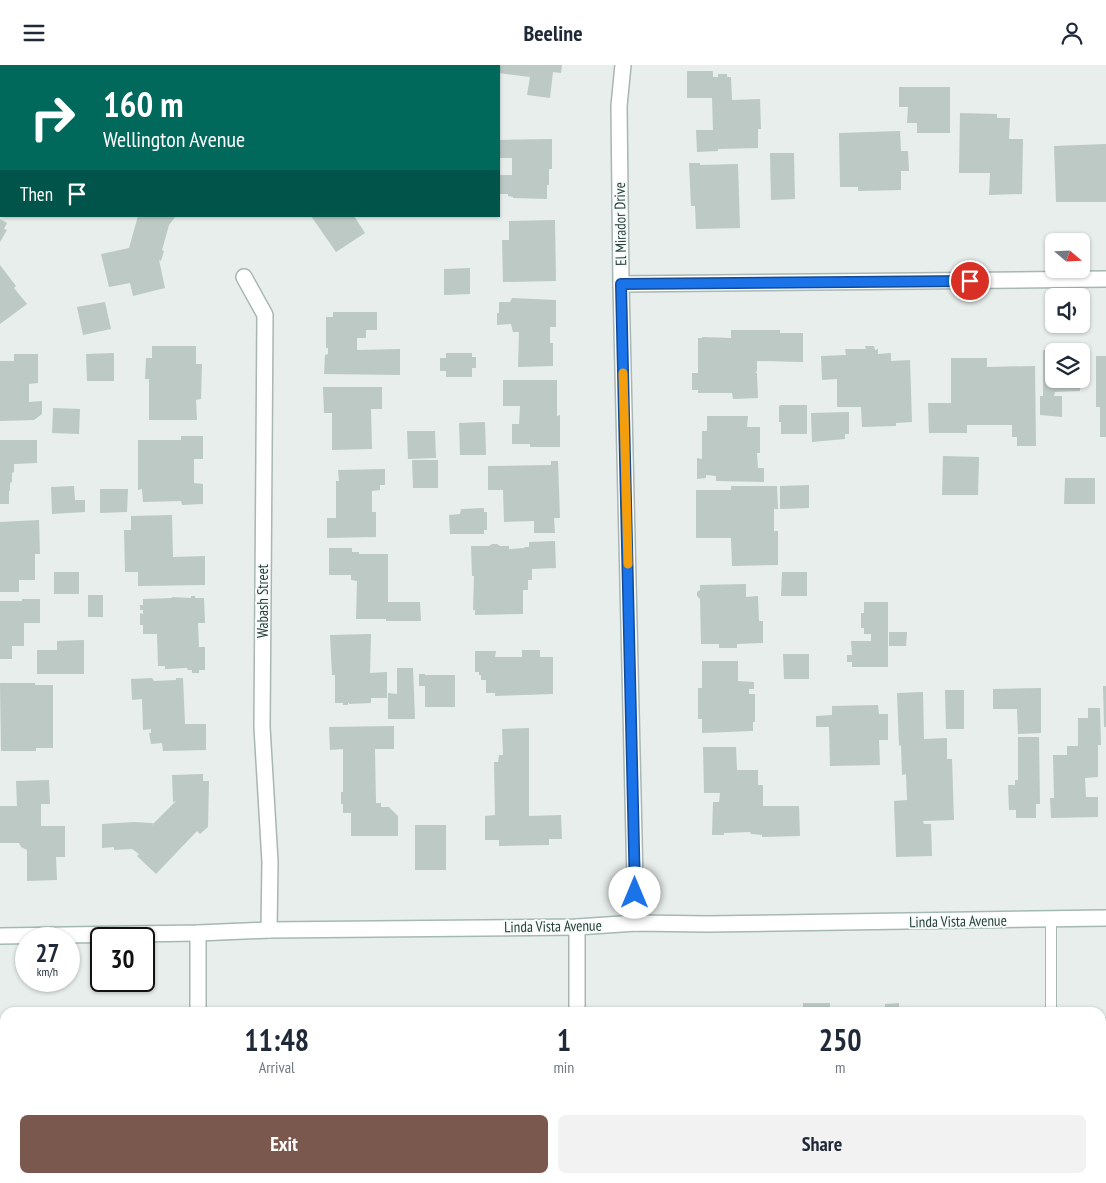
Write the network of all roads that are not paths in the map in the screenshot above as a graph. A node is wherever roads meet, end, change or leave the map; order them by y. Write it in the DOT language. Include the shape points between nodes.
graph roads {
  1 [pos="623,65"];
  2 [pos="244,277"];
  3 [pos="1106,279"];
  4 [pos="621,284"];
  5 [pos="1106,918"];
  6 [pos="1051,920"];
  7 [pos="636,923"];
  8 [pos="577,927"];
  9 [pos="269,930"];
  10 [pos="198,933"];
  11 [pos="0,936"];
  12 [pos="198,1007"];
  13 [pos="578,1007"];
  14 [pos="1051,1007"];
  1 -- 4 [label="street, El Mirador Drive" via="619,106"];
  2 -- 9 [label="street, Wabash Street" via="265,315 262,727 270,862"];
  3 -- 4 [label="street"];
  4 -- 7 [label="street, El Mirador Drive"];
  5 -- 6 [label="street, Linda Vista Avenue"];
  6 -- 7 [label="street, Linda Vista Avenue"];
  6 -- 14 [label="lane"];
  7 -- 8 [label="street, Linda Vista Avenue"];
  8 -- 9 [label="street, Linda Vista Avenue"];
  8 -- 13 [label="street"];
  9 -- 10 [label="street, Linda Vista Avenue"];
  10 -- 11 [label="street, Linda Vista Avenue"];
  10 -- 12 [label="street"];
}
